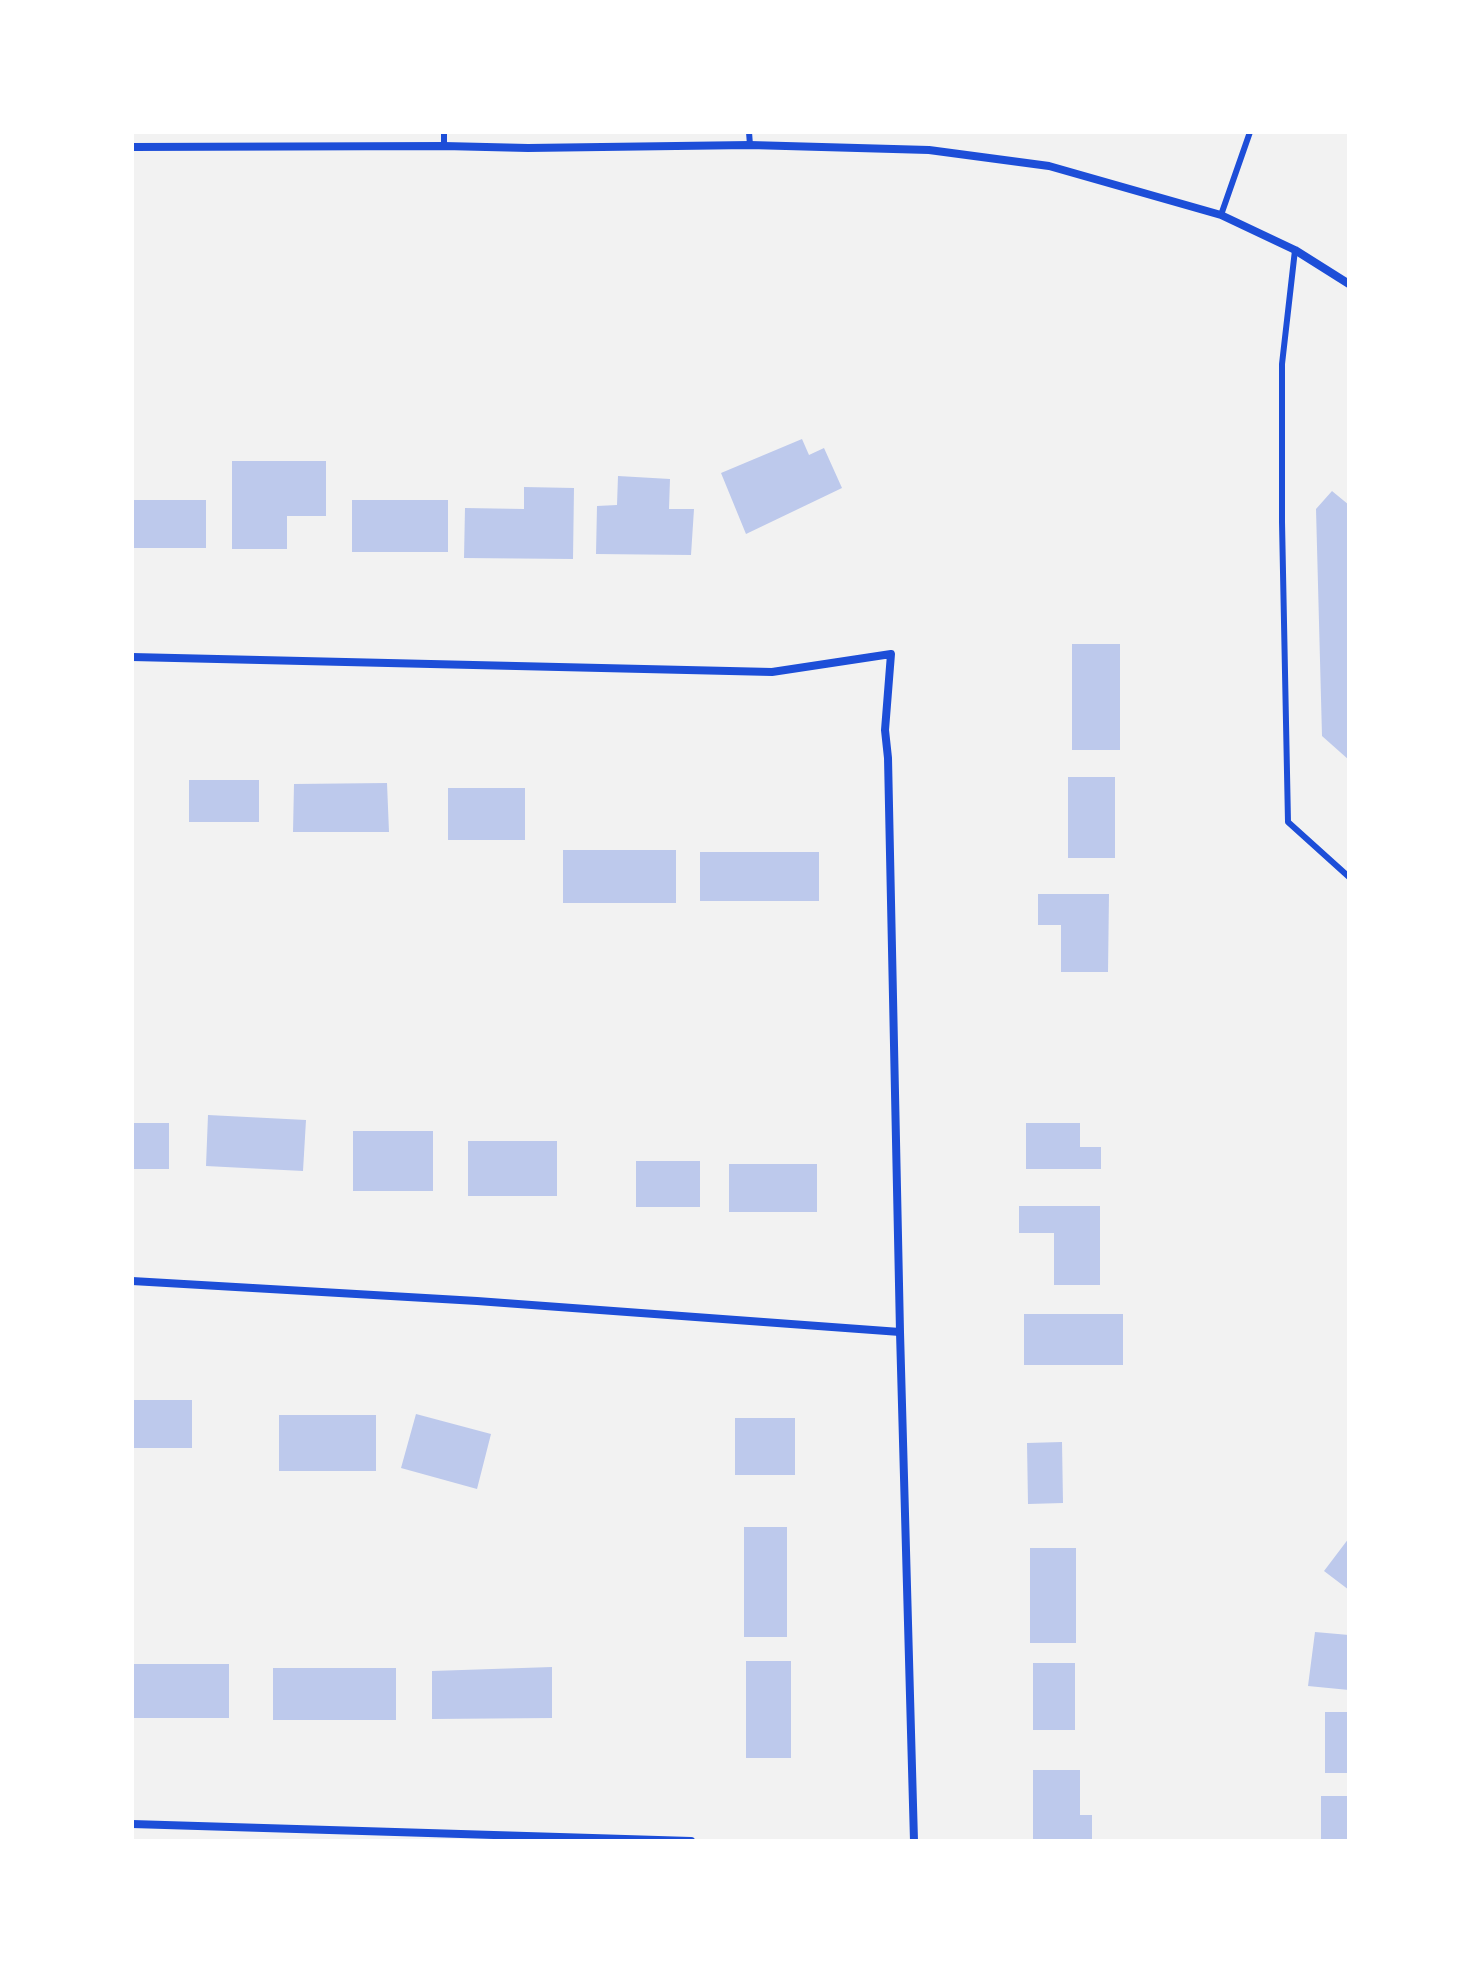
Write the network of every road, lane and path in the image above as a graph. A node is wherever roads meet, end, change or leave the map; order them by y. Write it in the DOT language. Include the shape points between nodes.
graph roads {
  1 [pos="444,132"];
  2 [pos="749,132"];
  3 [pos="1250,132"];
  4 [pos="750,145"];
  5 [pos="444,146"];
  6 [pos="132,147"];
  7 [pos="1221,215"];
  8 [pos="1295,250"];
  9 [pos="1349,284"];
  10 [pos="132,657"];
  11 [pos="1349,877"];
  12 [pos="132,1281"];
  13 [pos="900,1332"];
  14 [pos="132,1824"];
  15 [pos="691,1841"];
  16 [pos="914,1841"];
  1 -- 5 [label="lane"];
  2 -- 4 [label="lane"];
  3 -- 7 [label="lane"];
  4 -- 5 [label="street"];
  4 -- 7 [label="street" via="929,150 1049,166"];
  5 -- 6 [label="street"];
  7 -- 8 [label="street"];
  8 -- 9 [label="street"];
  8 -- 11 [label="lane" via="1282,364 1288,822"];
  10 -- 13 [label="street" via="772,672 891,654 885,730"];
  12 -- 13 [label="street"];
  13 -- 16 [label="street"];
  14 -- 15 [label="street"];
}
